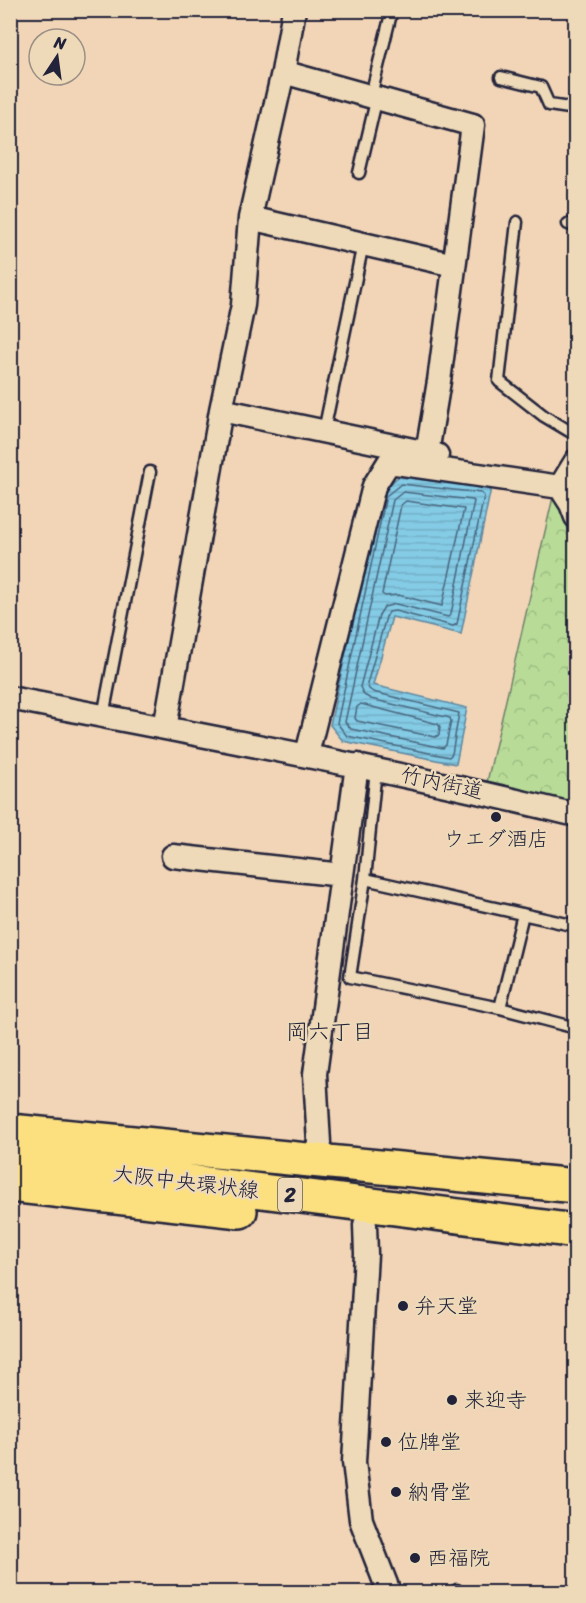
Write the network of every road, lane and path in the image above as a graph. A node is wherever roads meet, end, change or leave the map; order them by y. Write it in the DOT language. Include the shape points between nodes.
graph roads {
  1 [pos="294,10"];
  2 [pos="392,10"];
  3 [pos="283,72"];
  4 [pos="501,77"];
  5 [pos="374,96"];
  6 [pos="576,109"];
  7 [pos="359,173"];
  8 [pos="250,218"];
  9 [pos="517,222"];
  10 [pos="363,244"];
  11 [pos="454,265"];
  12 [pos="221,410"];
  13 [pos="324,431"];
  14 [pos="576,435"];
  15 [pos="427,453"];
  16 [pos="576,461"];
  17 [pos="150,472"];
  18 [pos="491,476"];
  19 [pos="560,488"];
  20 [pos="576,517"];
  21 [pos="10,698"];
  22 [pos="103,716"];
  23 [pos="165,728"];
  24 [pos="307,754"];
  25 [pos="367,767"];
  26 [pos="576,815"];
  27 [pos="173,856"];
  28 [pos="342,875"];
  29 [pos="365,879"];
  30 [pos="523,914"];
  31 [pos="576,926"];
  32 [pos="500,1008"];
  33 [pos="576,1028"];
  34 [pos="10,1109"];
  35 [pos="10,1131"];
  36 [pos="319,1143"];
  37 [pos="10,1162"];
  38 [pos="417,1171"];
  39 [pos="10,1185"];
  40 [pos="576,1186"];
  41 [pos="365,1224"];
  42 [pos="572,1230"];
  43 [pos="388,1593"];
  1 -- 3 [label="street"];
  2 -- 5 [label="lane"];
  3 -- 5 [label="street"];
  3 -- 8 [label="street"];
  4 -- 6 [label="lane" via="541,87 549,105"];
  5 -- 7 [label="lane"];
  5 -- 11 [label="street" via="473,125"];
  8 -- 10 [label="street"];
  8 -- 12 [label="street" via="243,305"];
  9 -- 14 [label="lane" via="499,381"];
  10 -- 11 [label="street"];
  10 -- 13 [label="lane"];
  11 -- 15 [label="street"];
  12 -- 13 [label="street"];
  12 -- 23 [label="street"];
  13 -- 15 [label="street"];
  15 -- 18 [label="street" via="462,460"];
  16 -- 19 [label="street"];
  17 -- 22 [label="lane"];
  18 -- 19 [label="street"];
  18 -- 24 [label="street" via="389,462 374,486"];
  19 -- 20 [label="street"];
  21 -- 22 [label="street"];
  22 -- 23 [label="street"];
  23 -- 24 [label="street, 竹内街道"];
  24 -- 25 [label="street, 竹内街道"];
  25 -- 26 [label="street, 竹内街道"];
  25 -- 28 [label="street"];
  25 -- 29 [label="lane"];
  27 -- 28 [label="street"];
  28 -- 36 [label="street" via="315,1074"];
  29 -- 30 [label="lane"];
  29 -- 32 [label="lane" via="350,977"];
  30 -- 31 [label="lane"];
  30 -- 32 [label="lane"];
  32 -- 33 [label="lane"];
  34 -- 36 [label="main road"];
  35 -- 38 [label="main road, 大阪中央環状線 / 2"];
  36 -- 38 [label="main road" via="348,1146"];
  37 -- 42 [label="main road, 大阪中央環状線 / 2"];
  38 -- 40 [label="main road, 大阪中央環状線 / 2"];
  39 -- 41 [label="main road"];
  41 -- 42 [label="main road"];
  41 -- 43 [label="street" via="354,1462 361,1520"];
}
